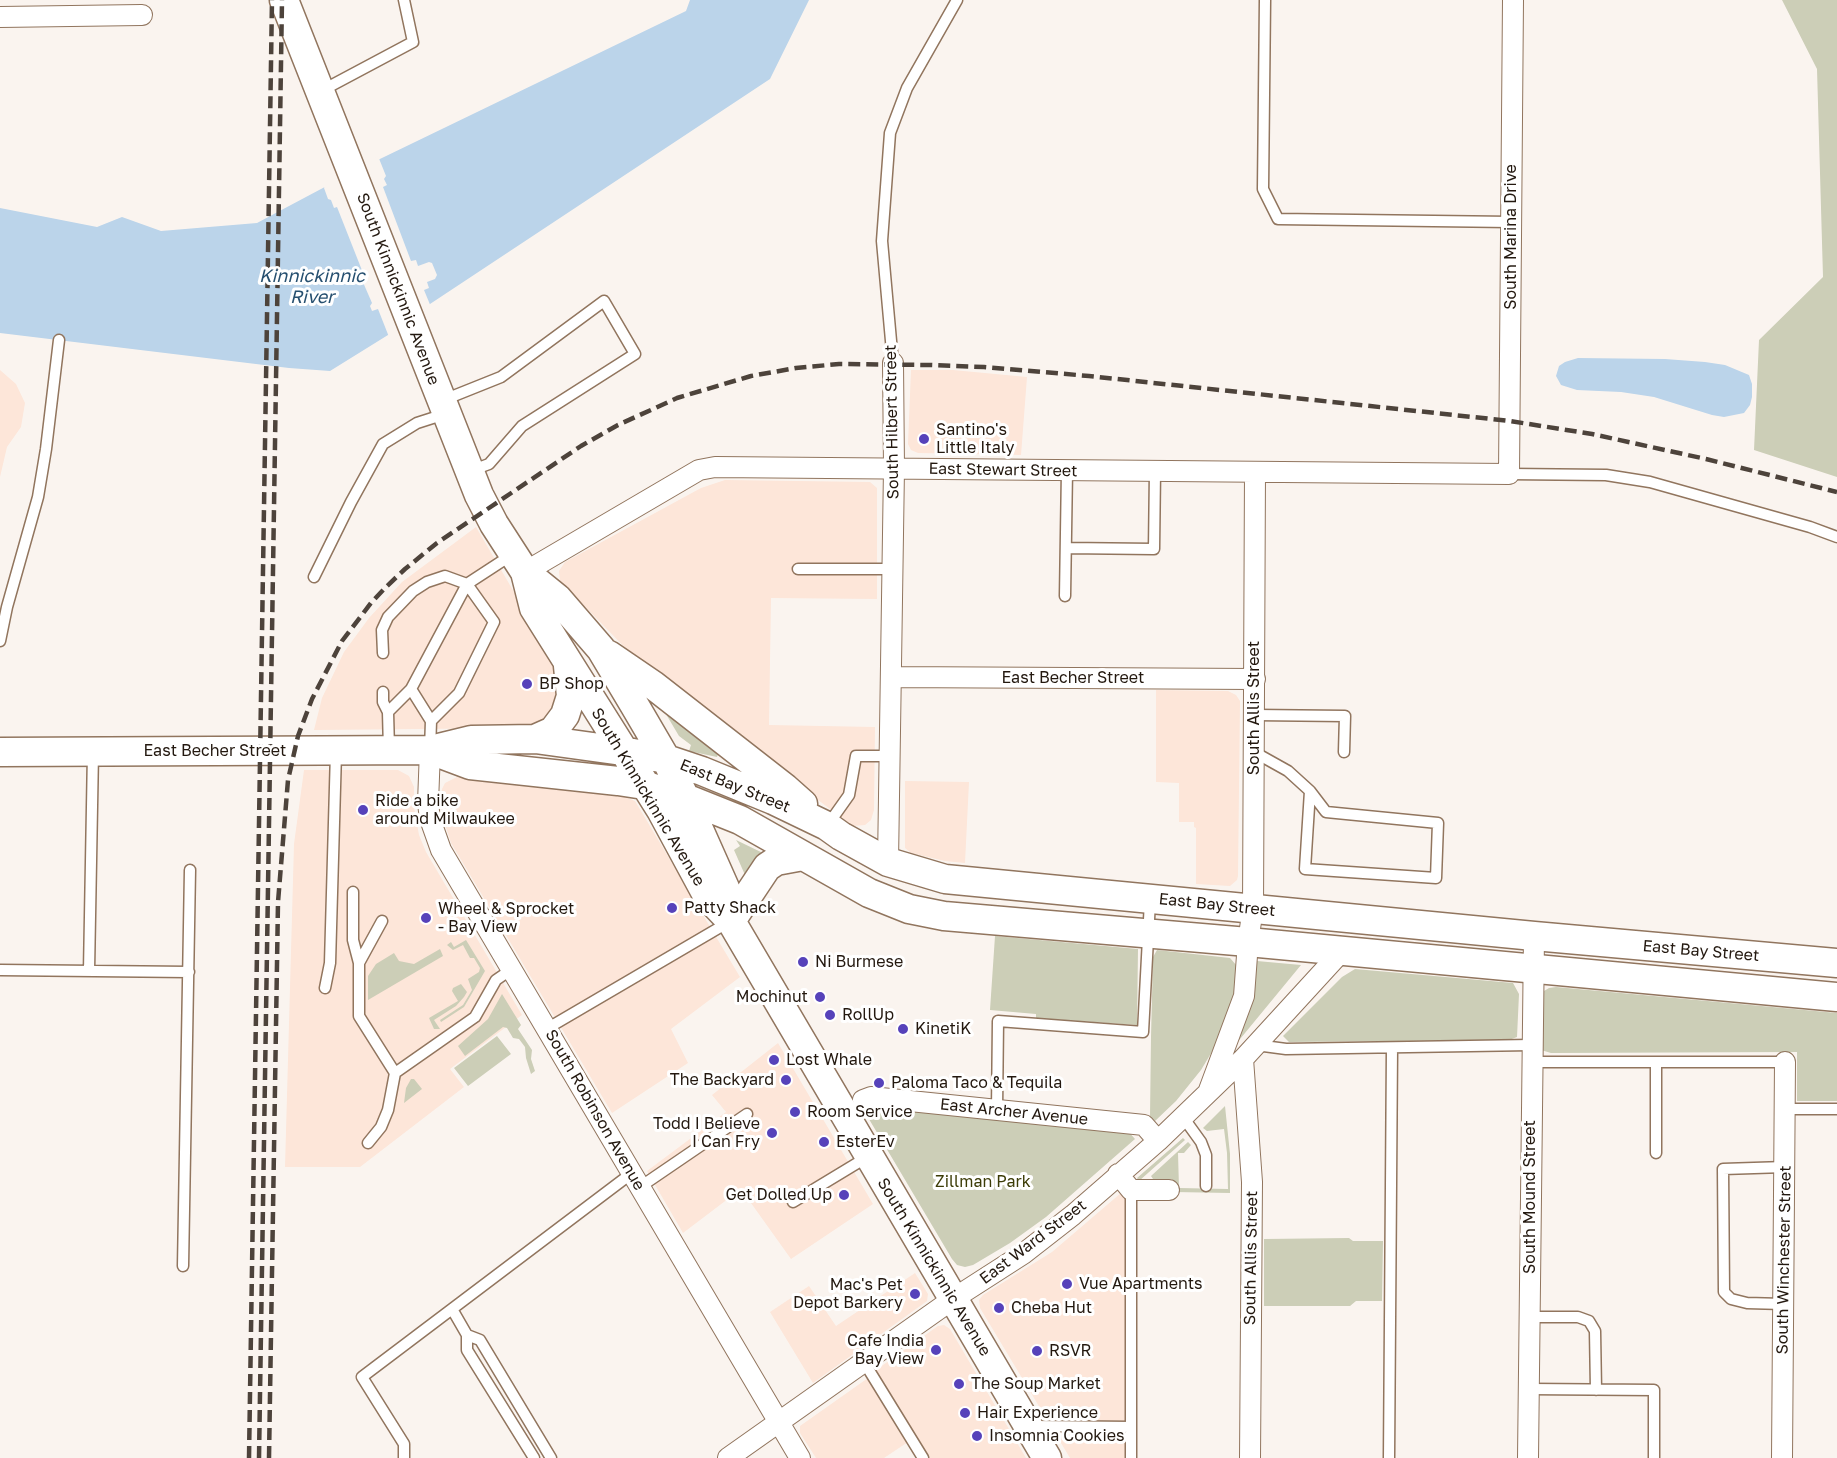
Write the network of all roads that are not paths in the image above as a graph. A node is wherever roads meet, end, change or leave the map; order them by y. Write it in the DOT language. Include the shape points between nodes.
graph roads {
  1 [pos="284,0"];
  2 [pos="404,0"];
  3 [pos="957,0"];
  4 [pos="1265,0"];
  5 [pos="1513,0"];
  6 [pos="142,15"];
  7 [pos="0,17"];
  8 [pos="320,91"];
  9 [pos="1511,222"];
  10 [pos="59,340"];
  11 [pos="893,363"];
  12 [pos="444,407"];
  13 [pos="894,468"];
  14 [pos="1067,470"];
  15 [pos="470,471"];
  16 [pos="1155,471"];
  17 [pos="1255,472"];
  18 [pos="1509,474"];
  19 [pos="1837,537"];
  20 [pos="1066,548"];
  21 [pos="519,563"];
  22 [pos="798,569"];
  23 [pos="893,569"];
  24 [pos="314,577"];
  25 [pos="467,584"];
  26 [pos="1065,596"];
  27 [pos="0,641"];
  28 [pos="601,649"];
  29 [pos="383,653"];
  30 [pos="567,661"];
  31 [pos="892,677"];
  32 [pos="1255,679"];
  33 [pos="411,689"];
  34 [pos="383,692"];
  35 [pos="388,712"];
  36 [pos="1255,715"];
  37 [pos="431,721"];
  38 [pos="535,739"];
  39 [pos="336,750"];
  40 [pos="430,750"];
  41 [pos="389,751"];
  42 [pos="622,751"];
  43 [pos="0,752"];
  44 [pos="93,752"];
  45 [pos="1254,752"];
  46 [pos="1344,752"];
  47 [pos="890,756"];
  48 [pos="666,759"];
  49 [pos="644,785"];
  50 [pos="1310,791"];
  51 [pos="685,798"];
  52 [pos="826,826"];
  53 [pos="803,856"];
  54 [pos="888,862"];
  55 [pos="190,870"];
  56 [pos="353,892"];
  57 [pos="1150,898"];
  58 [pos="1253,908"];
  59 [pos="909,909"];
  60 [pos="1345,918"];
  61 [pos="382,921"];
  62 [pos="731,921"];
  63 [pos="1148,935"];
  64 [pos="1534,936"];
  65 [pos="1248,942"];
  66 [pos="1342,951"];
  67 [pos="359,963"];
  68 [pos="1837,963"];
  69 [pos="512,969"];
  70 [pos="0,970"];
  71 [pos="1533,970"];
  72 [pos="89,971"];
  73 [pos="189,972"];
  74 [pos="325,988"];
  75 [pos="1837,998"];
  76 [pos="548,1028"];
  77 [pos="1392,1048"];
  78 [pos="1250,1052"];
  79 [pos="1531,1053"];
  80 [pos="1656,1062"];
  81 [pos="1785,1062"];
  82 [pos="395,1073"];
  83 [pos="1208,1093"];
  84 [pos="863,1100"];
  85 [pos="1785,1109"];
  86 [pos="1837,1109"];
  87 [pos="997,1110"];
  88 [pos="747,1114"];
  89 [pos="1183,1118"];
  90 [pos="1158,1141"];
  91 [pos="368,1143"];
  92 [pos="1656,1153"];
  93 [pos="869,1156"];
  94 [pos="1785,1167"];
  95 [pos="1118,1174"];
  96 [pos="636,1180"];
  97 [pos="1206,1186"];
  98 [pos="1131,1190"];
  99 [pos="1169,1190"];
  100 [pos="793,1202"];
  101 [pos="183,1266"];
  102 [pos="953,1299"];
  103 [pos="1783,1304"];
  104 [pos="452,1309"];
  105 [pos="1529,1317"];
  106 [pos="467,1335"];
  107 [pos="864,1362"];
  108 [pos="1529,1389"];
  109 [pos="1596,1390"];
  110 [pos="778,1422"];
  111 [pos="1028,1426"];
  112 [pos="1131,1427"];
  113 [pos="404,1458"];
  114 [pos="534,1458"];
  115 [pos="551,1458"];
  116 [pos="728,1458"];
  117 [pos="800,1458"];
  118 [pos="923,1458"];
  119 [pos="1047,1458"];
  120 [pos="1131,1458"];
  121 [pos="1250,1458"];
  122 [pos="1389,1458"];
  123 [pos="1528,1458"];
  124 [pos="1654,1458"];
  125 [pos="1782,1458"];
  1 -- 8 [label="main road, South Kinnickinnic Avenue"];
  2 -- 8 [label="lane" via="413,42"];
  3 -- 11 [label="lane, South Hilbert Street" via="907,88 890,133 882,241"];
  4 -- 9 [label="lane" via="1263,189 1278,219"];
  5 -- 9 [label="street, South Marina Drive"];
  6 -- 7 [label="street"];
  8 -- 12 [label="main road, South Kinnickinnic Avenue"];
  9 -- 18 [label="street, South Marina Drive"];
  10 -- 27 [label="lane" via="38,497"];
  11 -- 13 [label="street, South Hilbert Street"];
  12 -- 15 [label="main road, South Kinnickinnic Avenue"];
  12 -- 15 [label="lane" via="501,376 604,301 635,354 522,426 489,464"];
  12 -- 24 [label="lane" via="383,444"];
  13 -- 14 [label="street, East Stewart Street"];
  13 -- 21 [label="street, East Stewart Street" via="715,466 699,470"];
  13 -- 23 [label="street, South Hilbert Street"];
  14 -- 16 [label="street, East Stewart Street"];
  14 -- 20 [label="lane"];
  15 -- 21 [label="main road, South Kinnickinnic Avenue" via="494,524"];
  16 -- 17 [label="street, East Stewart Street"];
  16 -- 20 [label="lane" via="1154,549"];
  17 -- 18 [label="street, East Stewart Street"];
  17 -- 32 [label="street, South Allis Street"];
  18 -- 19 [label="lane" via="1606,475 1650,482"];
  20 -- 26 [label="lane"];
  21 -- 25 [label="lane"];
  21 -- 28 [label="main road, South Kinnickinnic Avenue" via="557,598"];
  21 -- 30 [label="main road, South Kinnickinnic Avenue" via="534,608"];
  22 -- 23 [label="lane"];
  23 -- 31 [label="street, South Hilbert Street"];
  25 -- 29 [label="lane" via="446,576 413,591 388,617 382,630"];
  25 -- 33 [label="lane"];
  25 -- 37 [label="lane" via="494,622 459,693"];
  28 -- 48 [label="main road, South Kinnickinnic Avenue"];
  28 -- 52 [label="main road" via="785,788"];
  30 -- 38 [label="main road" via="571,682 569,706 553,731"];
  30 -- 42 [label="main road, South Kinnickinnic Avenue"];
  31 -- 32 [label="street, East Becher Street"];
  31 -- 47 [label="street, South Hilbert Street"];
  32 -- 36 [label="street, South Allis Street"];
  33 -- 35 [label="lane"];
  33 -- 37 [label="lane"];
  34 -- 35 [label="lane"];
  35 -- 41 [label="lane"];
  36 -- 45 [label="street, South Allis Street"];
  36 -- 46 [label="lane" via="1345,716"];
  37 -- 40 [label="lane"];
  38 -- 40 [label="main road, East Becher Street" via="471,740"];
  38 -- 42 [label="main road, East Becher Street"];
  39 -- 41 [label="main road, East Becher Street"];
  39 -- 44 [label="main road, East Becher Street"];
  39 -- 74 [label="lane" via="330,963"];
  40 -- 41 [label="main road, East Becher Street"];
  40 -- 49 [label="main road, East Becher Street" via="470,765"];
  40 -- 69 [label="street, South Robinson Avenue" via="428,803 434,833"];
  42 -- 48 [label="main road, East Bay Street"];
  42 -- 49 [label="main road, South Kinnickinnic Avenue"];
  43 -- 44 [label="main road, East Becher Street"];
  44 -- 72 [label="lane"];
  45 -- 50 [label="lane" via="1288,771"];
  45 -- 58 [label="street, South Allis Street"];
  47 -- 52 [label="lane" via="856,756 849,795"];
  47 -- 54 [label="street, South Hilbert Street"];
  48 -- 51 [label="main road, South Kinnickinnic Avenue"];
  48 -- 52 [label="main road, East Bay Street" via="712,774"];
  49 -- 51 [label="main road, East Bay Street"];
  49 -- 62 [label="main road, South Kinnickinnic Avenue" via="708,897"];
  50 -- 50 [label="lane" via="1326,812 1438,823 1436,878 1305,869"];
  51 -- 53 [label="main road, East Bay Street" via="740,820"];
  51 -- 62 [label="main road, South Kinnickinnic Avenue" via="725,888"];
  52 -- 54 [label="main road, East Bay Street"];
  53 -- 59 [label="main road, East Bay Street" via="869,893"];
  53 -- 62 [label="main road" via="776,861 767,867"];
  54 -- 57 [label="main road, East Bay Street" via="945,879"];
  54 -- 59 [label="main road" via="887,878 892,890"];
  55 -- 73 [label="lane"];
  56 -- 67 [label="lane" via="353,940"];
  57 -- 58 [label="main road, East Bay Street"];
  57 -- 63 [label="lane"];
  58 -- 60 [label="main road, East Bay Street"];
  58 -- 65 [label="street, South Allis Street"];
  59 -- 63 [label="main road, East Bay Street" via="983,921"];
  60 -- 64 [label="main road, East Bay Street"];
  60 -- 66 [label="main road"];
  61 -- 67 [label="lane"];
  62 -- 76 [label="lane"];
  62 -- 93 [label="main road, South Kinnickinnic Avenue"];
  63 -- 65 [label="main road, East Bay Street"];
  63 -- 87 [label="lane" via="1143,1032 998,1021"];
  64 -- 68 [label="main road, East Bay Street"];
  64 -- 71 [label="street, South Mound Street"];
  65 -- 66 [label="main road, East Bay Street"];
  65 -- 83 [label="street, East Ward Street" via="1244,996"];
  66 -- 71 [label="main road, East Bay Street"];
  66 -- 78 [label="street, East Ward Street"];
  67 -- 82 [label="lane" via="359,1016"];
  69 -- 76 [label="street, South Robinson Avenue"];
  69 -- 82 [label="lane" via="496,980 476,1017"];
  70 -- 72 [label="lane"];
  71 -- 75 [label="main road, East Bay Street"];
  71 -- 79 [label="street, South Mound Street"];
  72 -- 73 [label="lane"];
  73 -- 101 [label="lane"];
  76 -- 96 [label="street, South Robinson Avenue"];
  77 -- 78 [label="lane"];
  77 -- 79 [label="lane"];
  77 -- 122 [label="lane"];
  78 -- 83 [label="street, East Ward Street"];
  78 -- 121 [label="street, South Allis Street"];
  79 -- 80 [label="lane"];
  79 -- 105 [label="street, South Mound Street"];
  80 -- 81 [label="lane"];
  80 -- 92 [label="lane"];
  81 -- 85 [label="street, South Winchester Street"];
  82 -- 91 [label="lane" via="388,1110"];
  83 -- 89 [label="street, East Ward Street"];
  84 -- 87 [label="street, East Archer Avenue" via="871,1097"];
  85 -- 86 [label="lane"];
  85 -- 94 [label="street, South Winchester Street"];
  87 -- 90 [label="street, East Archer Avenue" via="1144,1125"];
  88 -- 96 [label="lane"];
  89 -- 90 [label="street, East Ward Street"];
  89 -- 97 [label="lane" via="1202,1142"];
  90 -- 95 [label="street, East Ward Street"];
  93 -- 100 [label="lane"];
  93 -- 102 [label="main road, South Kinnickinnic Avenue"];
  94 -- 103 [label="street, South Winchester Street"];
  94 -- 103 [label="lane" via="1723,1169 1724,1292 1731,1299 1747,1303"];
  95 -- 98 [label="street"];
  95 -- 102 [label="street, East Ward Street" via="1023,1254"];
  96 -- 104 [label="lane"];
  96 -- 110 [label="street, South Robinson Avenue"];
  98 -- 99 [label="street"];
  98 -- 112 [label="lane"];
  102 -- 107 [label="street, East Ward Street"];
  102 -- 111 [label="main road, South Kinnickinnic Avenue"];
  103 -- 125 [label="street, South Winchester Street"];
  104 -- 106 [label="lane"];
  104 -- 113 [label="lane" via="362,1377 404,1444"];
  105 -- 108 [label="street, South Mound Street"];
  105 -- 109 [label="lane" via="1578,1317 1589,1321 1595,1331"];
  106 -- 114 [label="lane" via="467,1350"];
  106 -- 115 [label="lane" via="480,1340"];
  107 -- 110 [label="street, East Ward Street"];
  107 -- 118 [label="lane"];
  108 -- 109 [label="lane"];
  108 -- 123 [label="street, South Mound Street"];
  109 -- 124 [label="lane" via="1654,1390"];
  110 -- 116 [label="street, East Ward Street"];
  110 -- 117 [label="street, South Robinson Avenue"];
  111 -- 112 [label="lane"];
  111 -- 119 [label="main road, South Kinnickinnic Avenue"];
  112 -- 120 [label="lane"];
}
